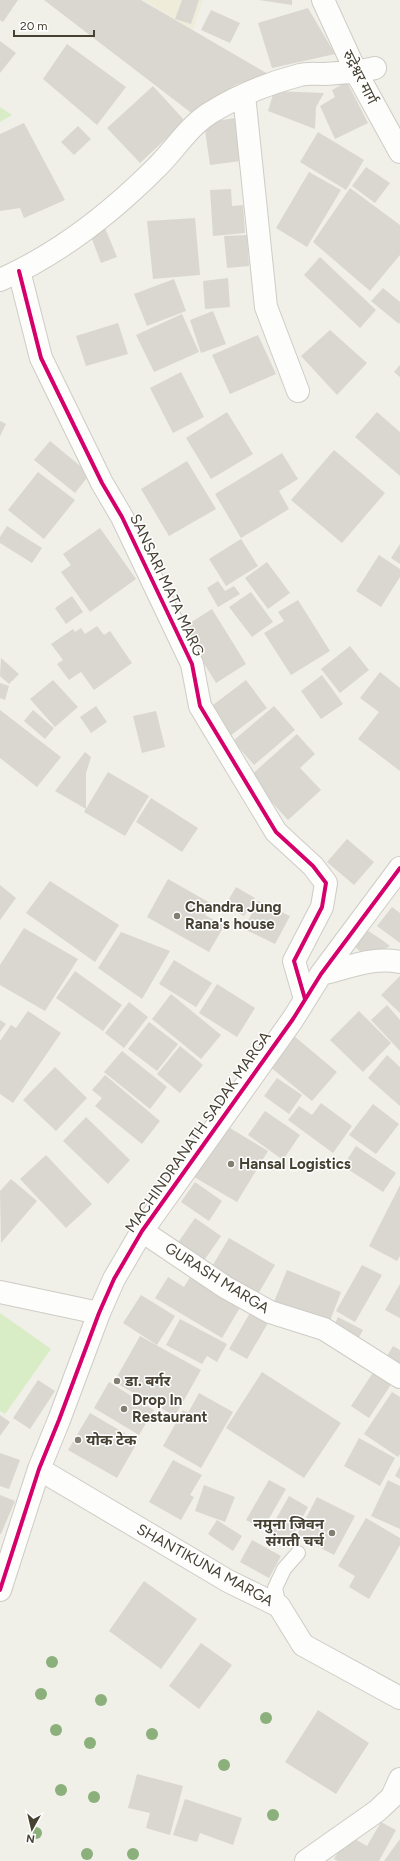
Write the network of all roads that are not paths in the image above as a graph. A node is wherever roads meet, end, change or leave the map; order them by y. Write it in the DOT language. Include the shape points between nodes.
graph roads {
  1 [pos="323,0"];
  2 [pos="366,70"];
  3 [pos="244,95"];
  4 [pos="400,152"];
  5 [pos="9,276"];
  6 [pos="298,390"];
  7 [pos="400,868"];
  8 [pos="400,962"];
  9 [pos="322,974"];
  10 [pos="305,999"];
  11 [pos="142,1231"];
  12 [pos="0,1292"];
  13 [pos="99,1313"];
  14 [pos="400,1377"];
  15 [pos="39,1469"];
  16 [pos="298,1553"];
  17 [pos="0,1590"];
  18 [pos="278,1606"];
  19 [pos="400,1698"];
  20 [pos="400,1778"];
  21 [pos="314,1859"];
  1 -- 2 [label="street, रुद्रेश्वर मार्ग"];
  2 -- 3 [label="street" via="301,75"];
  2 -- 4 [label="street, रुद्रेश्वर मार्ग"];
  3 -- 5 [label="street" via="199,121 158,166 85,230"];
  3 -- 6 [label="street" via="266,307"];
  5 -- 10 [label="street, SANSARI MATA MARG" via="41,358 102,483 122,517 192,664 200,706 276,832 313,866 326,883 322,907 294,961"];
  7 -- 9 [label="street, MACHINDRANATH SADAK MARGA"];
  8 -- 9 [label="street" via="387,959 372,960"];
  9 -- 10 [label="street, MACHINDRANATH SADAK MARGA"];
  10 -- 11 [label="street, MACHINDRANATH SADAK MARGA"];
  11 -- 13 [label="street, MACHINDRANATH SADAK MARGA" via="114,1279"];
  11 -- 14 [label="street, GURASH MARGA" via="225,1287 270,1312 324,1329"];
  12 -- 13 [label="street"];
  13 -- 15 [label="street, MACHINDRANATH SADAK MARGA"];
  15 -- 17 [label="street, MACHINDRANATH SADAK MARGA"];
  15 -- 18 [label="street, SHANTIKUNA MARGA" via="228,1581"];
  16 -- 18 [label="lane" via="284,1569 275,1588"];
  18 -- 19 [label="street, SHANTIKUNA MARGA" via="303,1645"];
  20 -- 21 [label="street" via="392,1797"];
}
